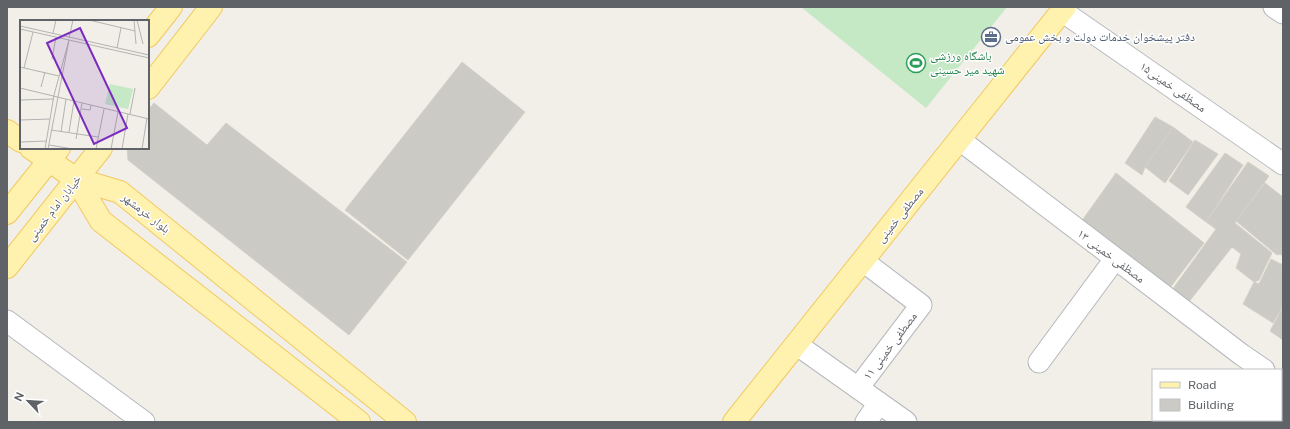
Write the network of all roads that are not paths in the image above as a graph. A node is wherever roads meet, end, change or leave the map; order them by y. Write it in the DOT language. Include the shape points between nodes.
graph roads {
  1 [pos="170,7"];
  2 [pos="212,7"];
  3 [pos="1274,7"];
  4 [pos="1064,9"];
  5 [pos="1283,13"];
  6 [pos="149,35"];
  7 [pos="149,87"];
  8 [pos="7,131"];
  9 [pos="20,140"];
  10 [pos="960,140"];
  11 [pos="35,149"];
  12 [pos="100,149"];
  13 [pos="54,154"];
  14 [pos="1283,164"];
  15 [pos="76,180"];
  16 [pos="7,213"];
  17 [pos="1115,259"];
  18 [pos="863,261"];
  19 [pos="7,267"];
  20 [pos="7,321"];
  21 [pos="796,344"];
  22 [pos="1039,362"];
  23 [pos="1237,363"];
  24 [pos="1260,369"];
  25 [pos="858,388"];
  26 [pos="879,403"];
  27 [pos="144,422"];
  28 [pos="359,422"];
  29 [pos="405,422"];
  30 [pos="735,422"];
  31 [pos="866,422"];
  32 [pos="906,422"];
  1 -- 6 [label="main road"];
  2 -- 7 [label="main road"];
  3 -- 5 [label="street"];
  4 -- 10 [label="main road, مصطفی خمینی"];
  4 -- 14 [label="street, مصظفی خمینی۱۵"];
  8 -- 9 [label="main road"];
  10 -- 17 [label="street, مصظفی خمینی ۱۳"];
  10 -- 18 [label="main road, مصطفی خمینی"];
  11 -- 13 [label="main road"];
  12 -- 15 [label="main road, خیابان امام خمینی"];
  13 -- 15 [label="main road"];
  13 -- 16 [label="main road"];
  15 -- 19 [label="main road, خیابان امام خمینی"];
  15 -- 28 [label="main road" via="101,221"];
  15 -- 29 [label="main road, بلوار خرمشهر" via="120,192"];
  17 -- 22 [label="street"];
  17 -- 23 [label="street, مصظفی خمینی ۱۳"];
  18 -- 21 [label="main road, مصطفی خمینی"];
  18 -- 25 [label="street, مصطفی خمینی ۱۱" via="921,305"];
  20 -- 27 [label="street"];
  21 -- 25 [label="street"];
  21 -- 30 [label="main road, مصطفی خمینی"];
  23 -- 24 [label="street, مصظفی خمینی ۱۳"];
  25 -- 26 [label="street"];
  26 -- 31 [label="street"];
  26 -- 32 [label="street"];
}
